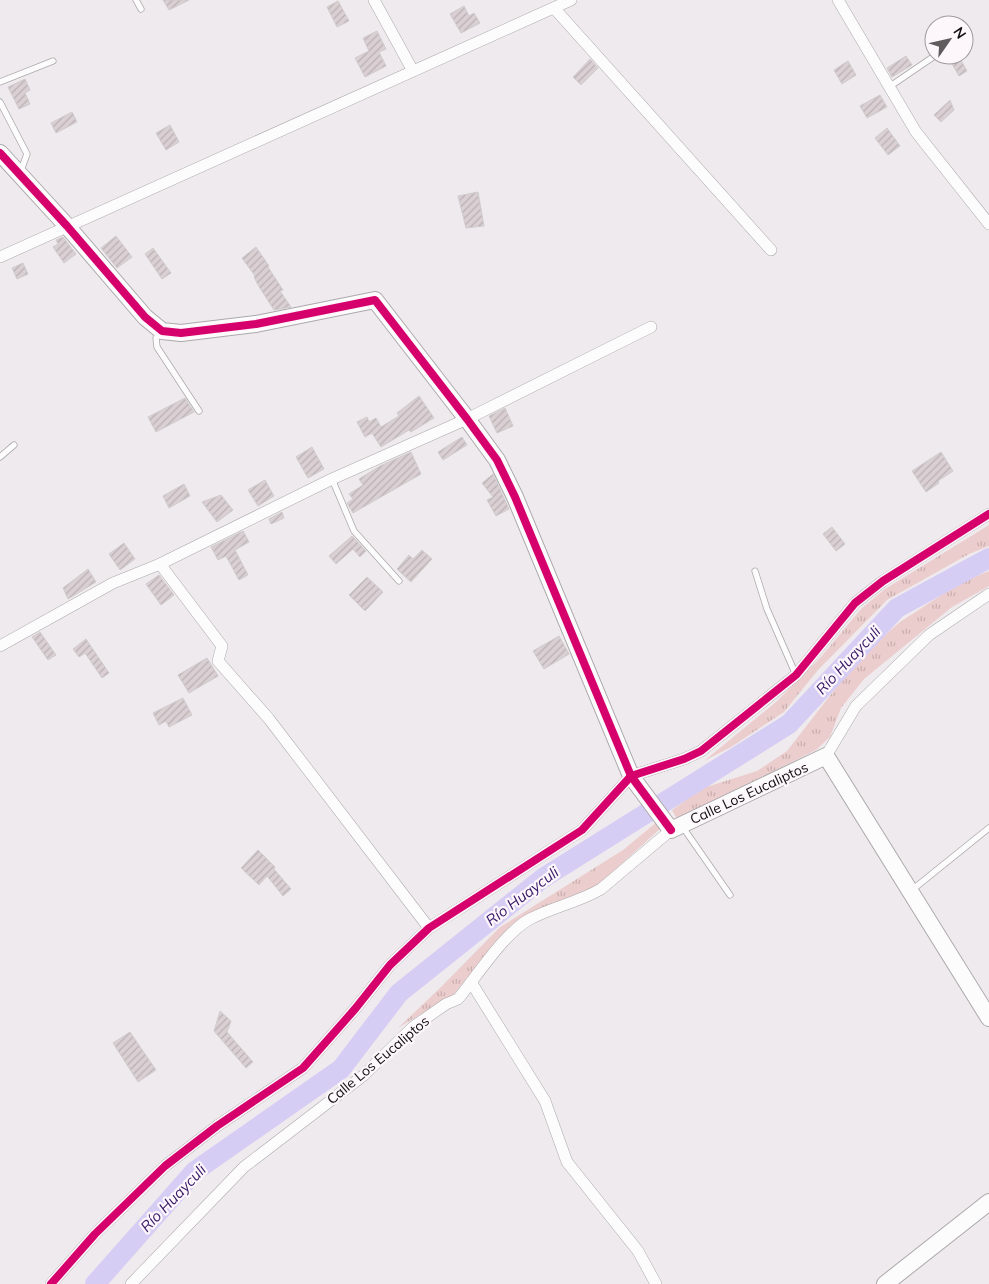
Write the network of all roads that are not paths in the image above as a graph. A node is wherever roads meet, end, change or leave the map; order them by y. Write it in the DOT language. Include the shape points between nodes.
graph roads {
  1 [pos="136,0"];
  2 [pos="374,0"];
  3 [pos="571,0"];
  4 [pos="838,0"];
  5 [pos="554,8"];
  6 [pos="141,9"];
  7 [pos="53,61"];
  8 [pos="924,63"];
  9 [pos="413,72"];
  10 [pos="0,82"];
  11 [pos="889,87"];
  12 [pos="0,102"];
  13 [pos="0,153"];
  14 [pos="20,174"];
  15 [pos="989,224"];
  16 [pos="67,226"];
  17 [pos="771,250"];
  18 [pos="0,257"];
  19 [pos="651,328"];
  20 [pos="162,331"];
  21 [pos="199,411"];
  22 [pos="467,419"];
  23 [pos="14,445"];
  24 [pos="0,458"];
  25 [pos="332,479"];
  26 [pos="989,514"];
  27 [pos="160,564"];
  28 [pos="755,571"];
  29 [pos="399,581"];
  30 [pos="989,594"];
  31 [pos="0,646"];
  32 [pos="796,675"];
  33 [pos="826,756"];
  34 [pos="635,781"];
  35 [pos="672,825"];
  36 [pos="989,828"];
  37 [pos="910,891"];
  38 [pos="730,895"];
  39 [pos="429,928"];
  40 [pos="471,982"];
  41 [pos="989,1018"];
  42 [pos="989,1202"];
  43 [pos="52,1284"];
  44 [pos="131,1284"];
  45 [pos="656,1284"];
  46 [pos="884,1284"];
  1 -- 6 [label="lane"];
  2 -- 9 [label="street"];
  3 -- 5 [label="street"];
  4 -- 11 [label="street"];
  5 -- 9 [label="street"];
  5 -- 17 [label="street"];
  7 -- 10 [label="lane"];
  8 -- 11 [label="lane"];
  9 -- 16 [label="street"];
  11 -- 15 [label="street" via="916,132"];
  12 -- 14 [label="lane" via="27,154"];
  13 -- 14 [label="street"];
  14 -- 16 [label="street"];
  16 -- 18 [label="street"];
  16 -- 20 [label="street" via="145,317"];
  19 -- 22 [label="street"];
  20 -- 21 [label="lane" via="156,338 157,347"];
  20 -- 22 [label="street" via="181,333 256,324 376,300"];
  22 -- 25 [label="street"];
  22 -- 34 [label="street" via="497,460"];
  23 -- 24 [label="lane"];
  25 -- 27 [label="street"];
  25 -- 29 [label="lane" via="354,531"];
  26 -- 32 [label="street" via="883,581 855,603"];
  27 -- 31 [label="street" via="113,583"];
  27 -- 39 [label="street" via="222,646 218,661 269,719"];
  28 -- 32 [label="lane" via="767,609"];
  30 -- 33 [label="street" via="929,635 856,706"];
  32 -- 34 [label="street" via="701,751"];
  33 -- 35 [label="street, Calle Los Eucaliptos"];
  33 -- 37 [label="street"];
  34 -- 35 [label="street"];
  34 -- 39 [label="street" via="582,830"];
  35 -- 38 [label="lane"];
  35 -- 40 [label="street, Calle Los Eucaliptos" via="601,889 530,918 515,928"];
  36 -- 37 [label="lane"];
  37 -- 41 [label="street"];
  39 -- 43 [label="street" via="390,965 303,1068 165,1166 95,1234"];
  40 -- 44 [label="street, Calle Los Eucaliptos" via="458,999 413,1027 364,1075 244,1167"];
  40 -- 45 [label="street" via="545,1101 567,1162 638,1250"];
  42 -- 46 [label="street"];
}
